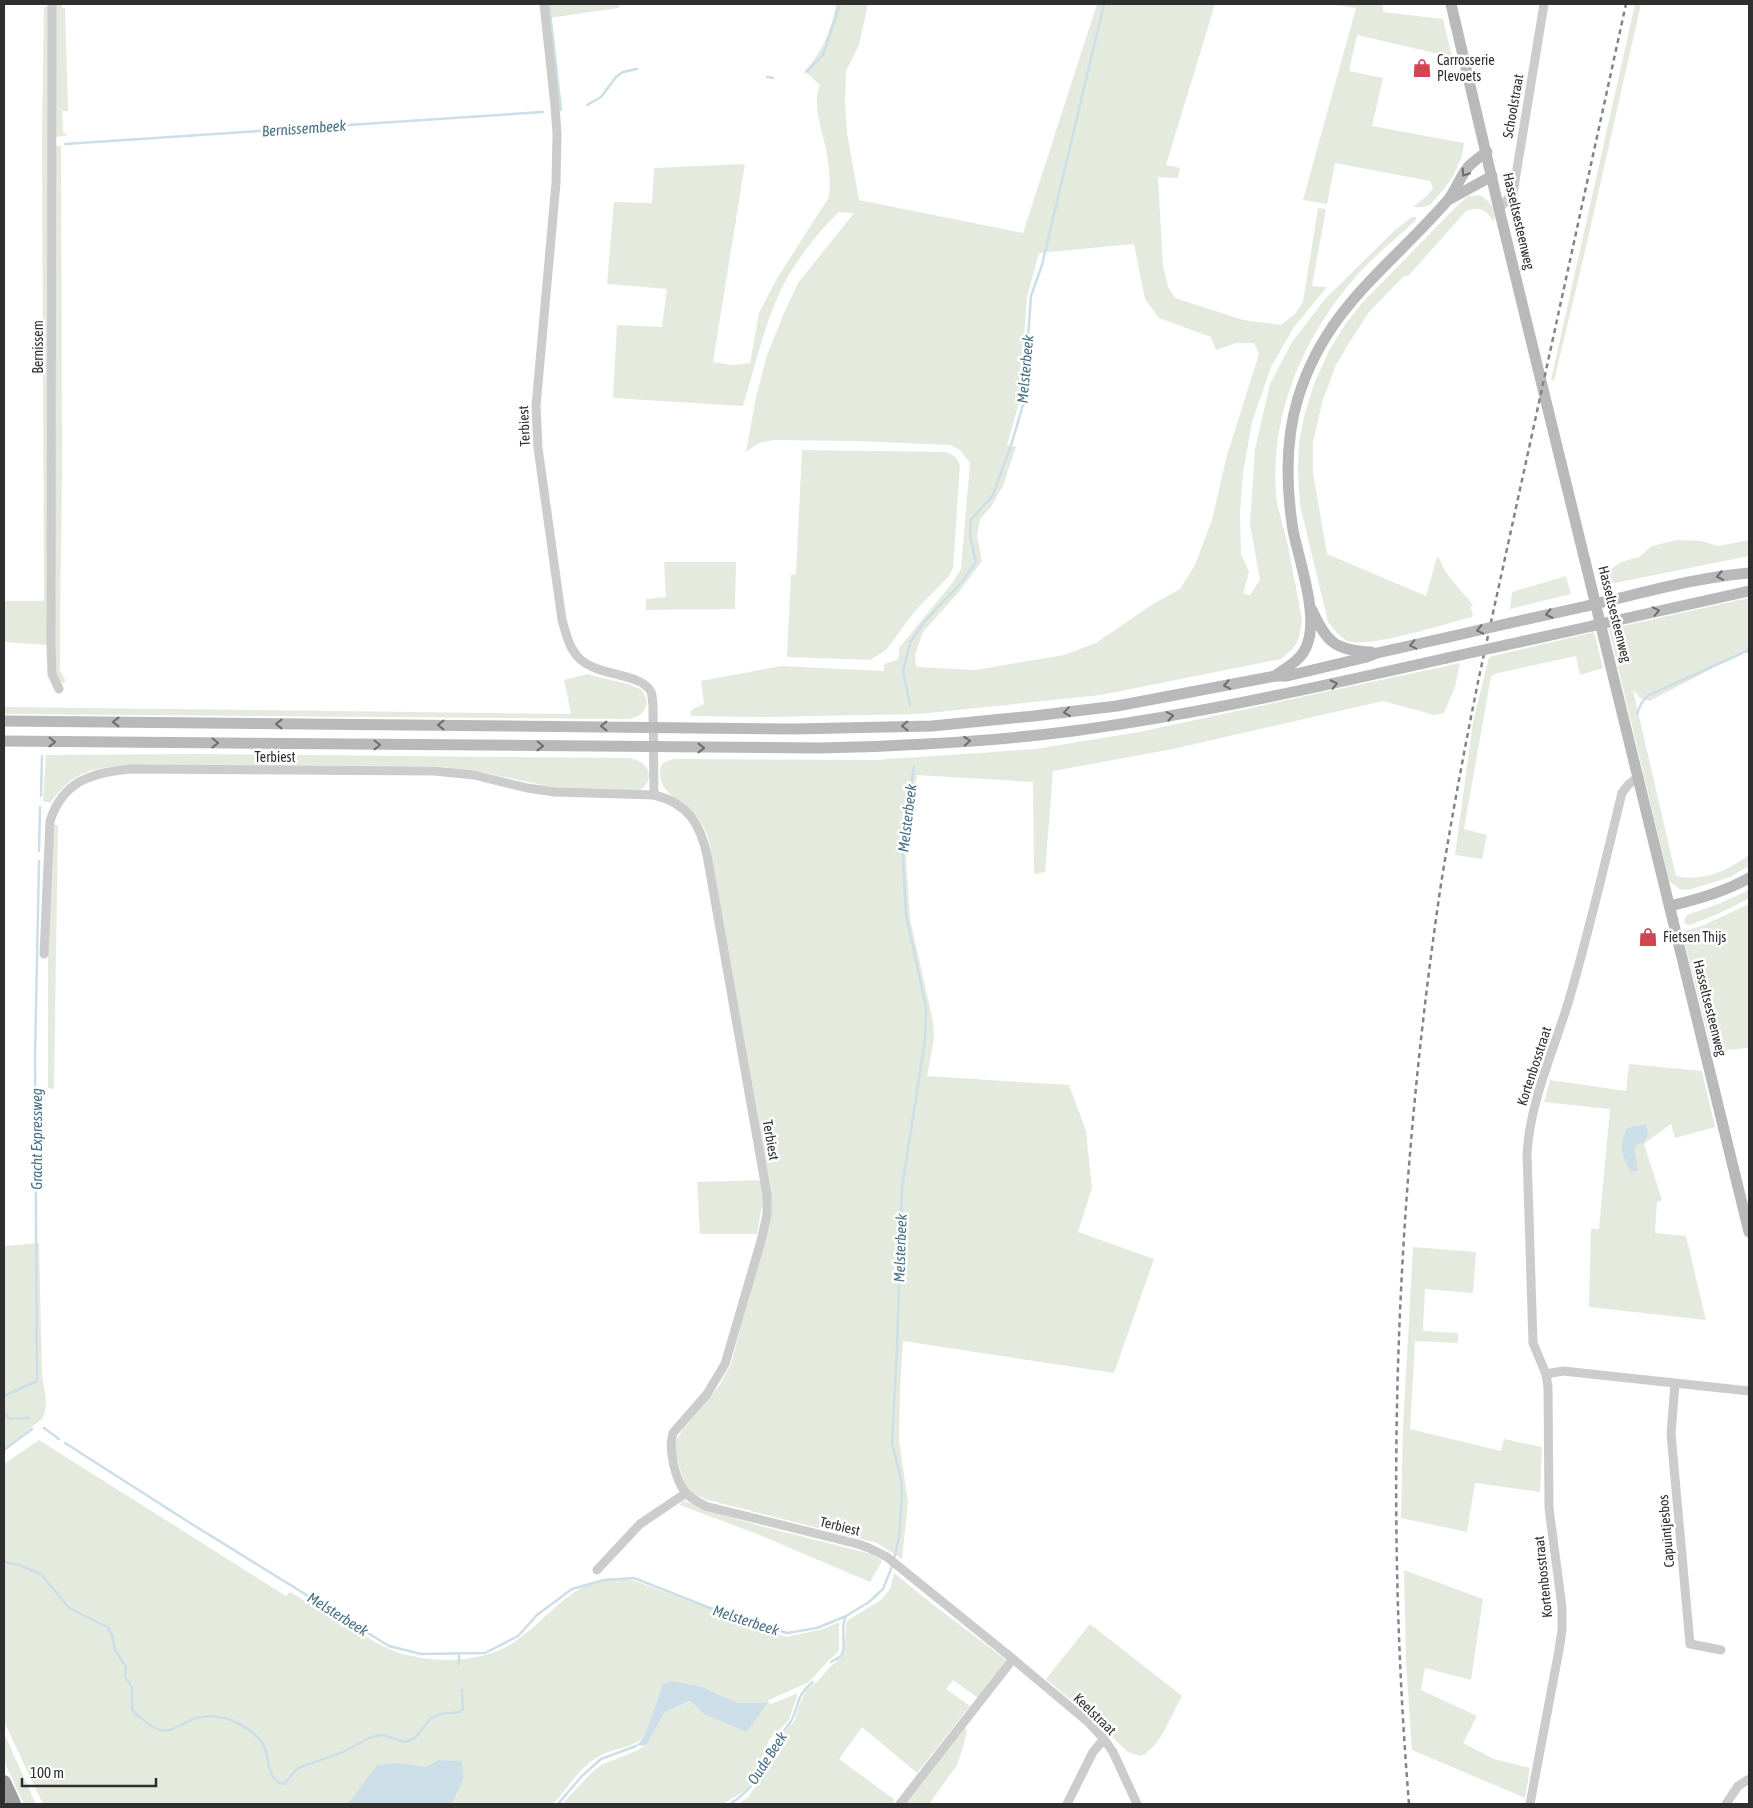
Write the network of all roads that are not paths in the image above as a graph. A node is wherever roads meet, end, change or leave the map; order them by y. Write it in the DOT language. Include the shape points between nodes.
graph roads {
  1 [pos="52,4"];
  2 [pos="544,4"];
  3 [pos="1451,4"];
  4 [pos="1544,4"];
  5 [pos="1487,152"];
  6 [pos="1492,176"];
  7 [pos="1449,200"];
  8 [pos="1499,209"];
  9 [pos="1749,573"];
  10 [pos="1749,591"];
  11 [pos="1310,607"];
  12 [pos="1377,653"];
  13 [pos="1275,676"];
  14 [pos="59,689"];
  15 [pos="4,721"];
  16 [pos="652,727"];
  17 [pos="4,741"];
  18 [pos="653,747"];
  19 [pos="1639,776"];
  20 [pos="654,795"];
  21 [pos="1749,878"];
  22 [pos="1670,906"];
  23 [pos="44,954"];
  24 [pos="1749,1232"];
  25 [pos="1546,1374"];
  26 [pos="1676,1384"];
  27 [pos="1749,1391"];
  28 [pos="686,1493"];
  29 [pos="899,1566"];
  30 [pos="597,1570"];
  31 [pos="1721,1650"];
  32 [pos="1013,1659"];
  33 [pos="1104,1738"];
  34 [pos="1749,1779"];
  35 [pos="4,1782"];
  36 [pos="14,1804"];
  37 [pos="900,1804"];
  38 [pos="1067,1804"];
  39 [pos="1137,1804"];
  40 [pos="1530,1804"];
  41 [pos="1726,1804"];
  1 -- 14 [label="street, Bernissem" via="52,674"];
  2 -- 16 [label="street, Terbiest" via="555,106 556,183 536,406 538,448 562,620 566,636 579,658 602,671 640,682 648,688 653,705"];
  3 -- 5 [label="main road, Hasseltsesteenweg"];
  4 -- 8 [label="street, Schoolstraat" via="1512,193"];
  5 -- 6 [label="main road, Hasseltsesteenweg"];
  5 -- 7 [label="main road, one-way" via="1468,166"];
  6 -- 7 [label="main road"];
  6 -- 8 [label="main road, Hasseltsesteenweg"];
  7 -- 11 [label="main road" via="1343,310 1318,350 1301,391 1289,445 1288,490"];
  8 -- 19 [label="main road, Hasseltsesteenweg"];
  9 -- 12 [label="main road, one-way, bridge" via="1690,582"];
  18 -- 10 [label="main road, one-way, bridge" via="913,745 1013,738 1139,721 1300,691"];
  11 -- 12 [label="main road" via="1323,633 1331,641 1348,650"];
  11 -- 13 [label="main road" via="1307,646 1295,663"];
  12 -- 13 [label="main road" via="1287,676"];
  13 -- 16 [label="main road, one-way" via="1117,706 932,726 795,729"];
  16 -- 15 [label="main road, one-way"];
  16 -- 18 [label="street, Terbiest"];
  17 -- 18 [label="main road, one-way"];
  18 -- 20 [label="street, Terbiest"];
  19 -- 22 [label="main road, Hasseltsesteenweg"];
  19 -- 25 [label="street, Kortenbosstraat" via="1622,794 1575,980 1528,1134 1533,1344"];
  20 -- 23 [label="street, Terbiest" via="555,792 434,770 129,769 102,772 79,781 54,808 48,840"];
  20 -- 28 [label="street, Terbiest" via="686,810 702,834 767,1195 767,1215 761,1241 725,1364 707,1394 670,1440 678,1478"];
  21 -- 22 [label="main road" via="1722,892"];
  22 -- 24 [label="main road, Hasseltsesteenweg"];
  25 -- 26 [label="street" via="1563,1371"];
  25 -- 40 [label="street, Kortenbosstraat" via="1549,1508 1562,1630"];
  26 -- 27 [label="street"];
  26 -- 31 [label="street, Capuintjesbos" via="1671,1434 1690,1644"];
  28 -- 29 [label="street, Terbiest" via="705,1506 858,1544"];
  28 -- 30 [label="street" via="640,1524"];
  29 -- 32 [label="street, Keelstraat"];
  32 -- 33 [label="street, Keelstraat"];
  32 -- 37 [label="street"];
  33 -- 38 [label="street" via="1093,1752"];
  33 -- 39 [label="street, Keelstraat"];
  34 -- 41 [label="street" via="1738,1786"];
  35 -- 36 [label="highway"];
}
